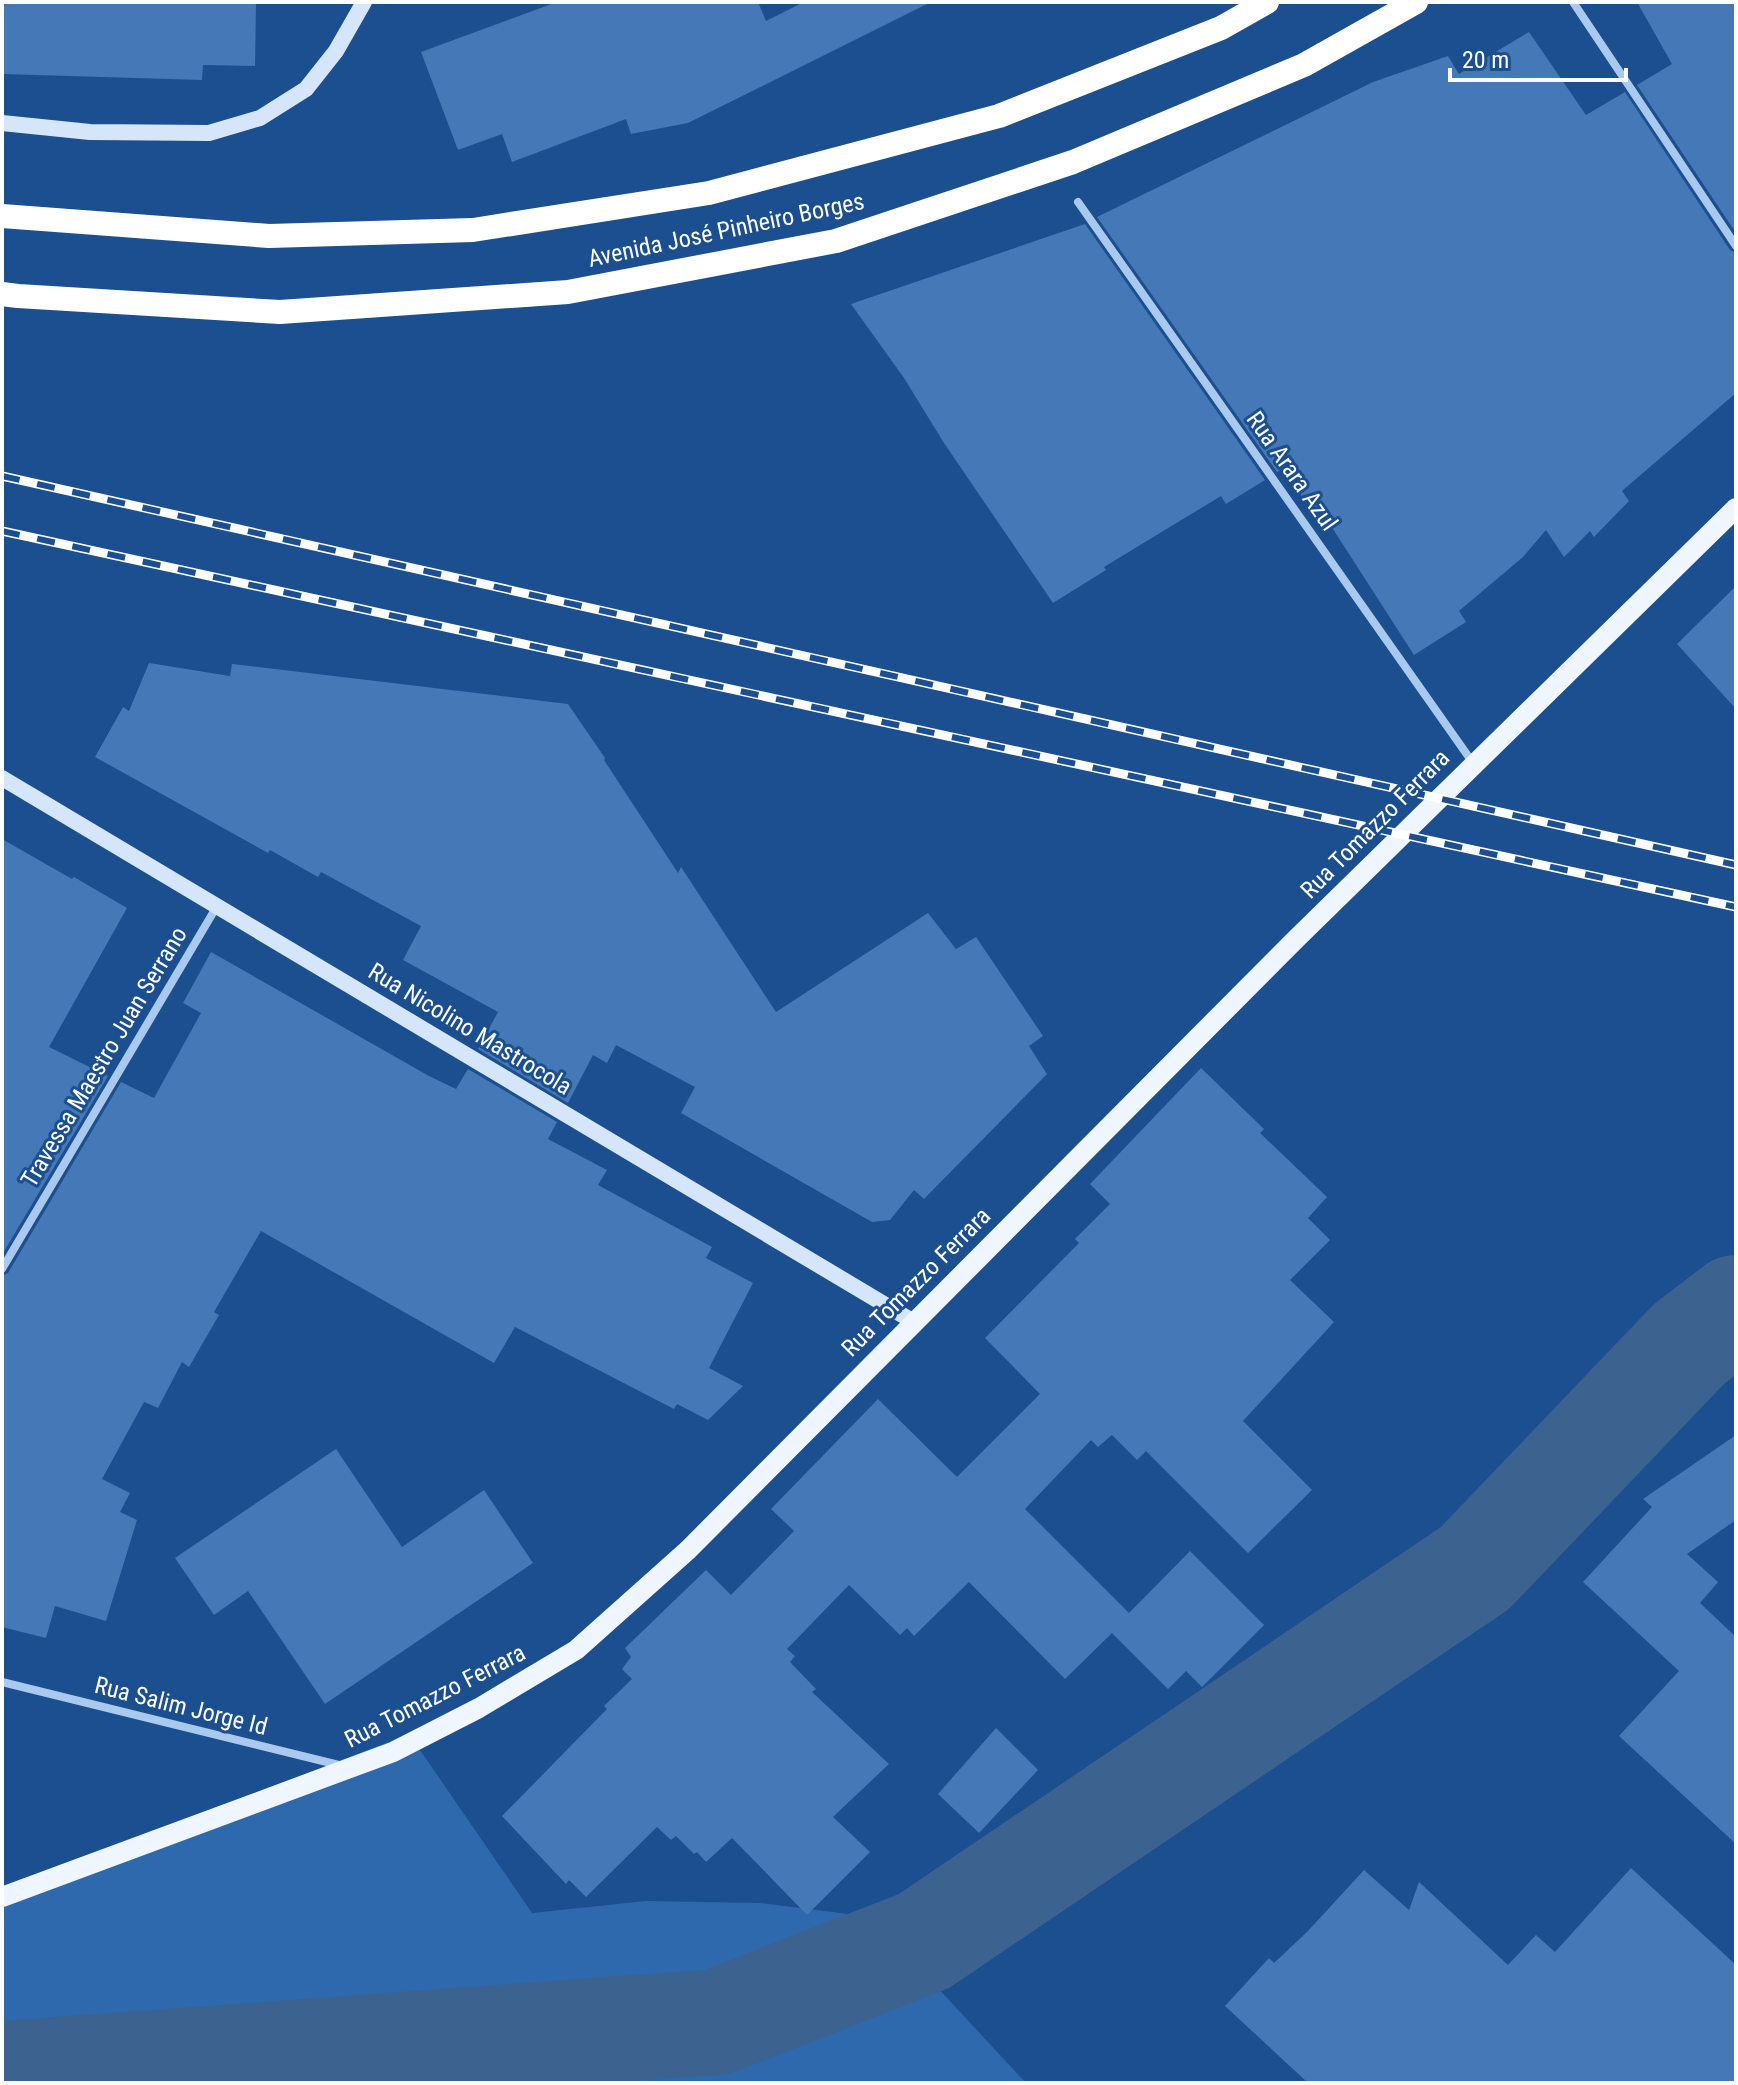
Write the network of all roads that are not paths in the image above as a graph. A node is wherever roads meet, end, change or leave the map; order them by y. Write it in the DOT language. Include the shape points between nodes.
graph roads {
  1 [pos="364,2"];
  2 [pos="1267,2"];
  3 [pos="1416,2"];
  4 [pos="1573,2"];
  5 [pos="2,123"];
  6 [pos="1078,202"];
  7 [pos="2,216"];
  8 [pos="1736,246"];
  9 [pos="2,294"];
  10 [pos="1736,508"];
  11 [pos="1473,763"];
  12 [pos="2,778"];
  13 [pos="217,906"];
  14 [pos="2,1269"];
  15 [pos="914,1322"];
  16 [pos="2,1682"];
  17 [pos="351,1768"];
  18 [pos="2,1897"];
  1 -- 5 [label="street" via="306,89 260,118 209,133 90,132"];
  2 -- 7 [label="highway, Avenida José Pinheiro Borges" via="1221,28 999,116 709,193 473,230 269,236"];
  3 -- 9 [label="highway, Avenida José Pinheiro Borges" via="1304,65 1073,162 836,241 568,292 280,312"];
  4 -- 8 [label="street"];
  6 -- 11 [label="street, Rua Arara Azul"];
  10 -- 11 [label="main road, Rua Tomazzo Ferrara"];
  11 -- 15 [label="main road, Rua Tomazzo Ferrara"];
  12 -- 13 [label="street, Rua Nicolino Mastrocola"];
  13 -- 14 [label="street, Travessa Maestro Juan Serrano"];
  13 -- 15 [label="street, Rua Nicolino Mastrocola"];
  15 -- 17 [label="main road, Rua Tomazzo Ferrara" via="688,1550 576,1650 479,1708"];
  16 -- 17 [label="street, Rua Salim Jorge Id"];
  17 -- 18 [label="main road, Rua Tomazzo Ferrara"];
}
